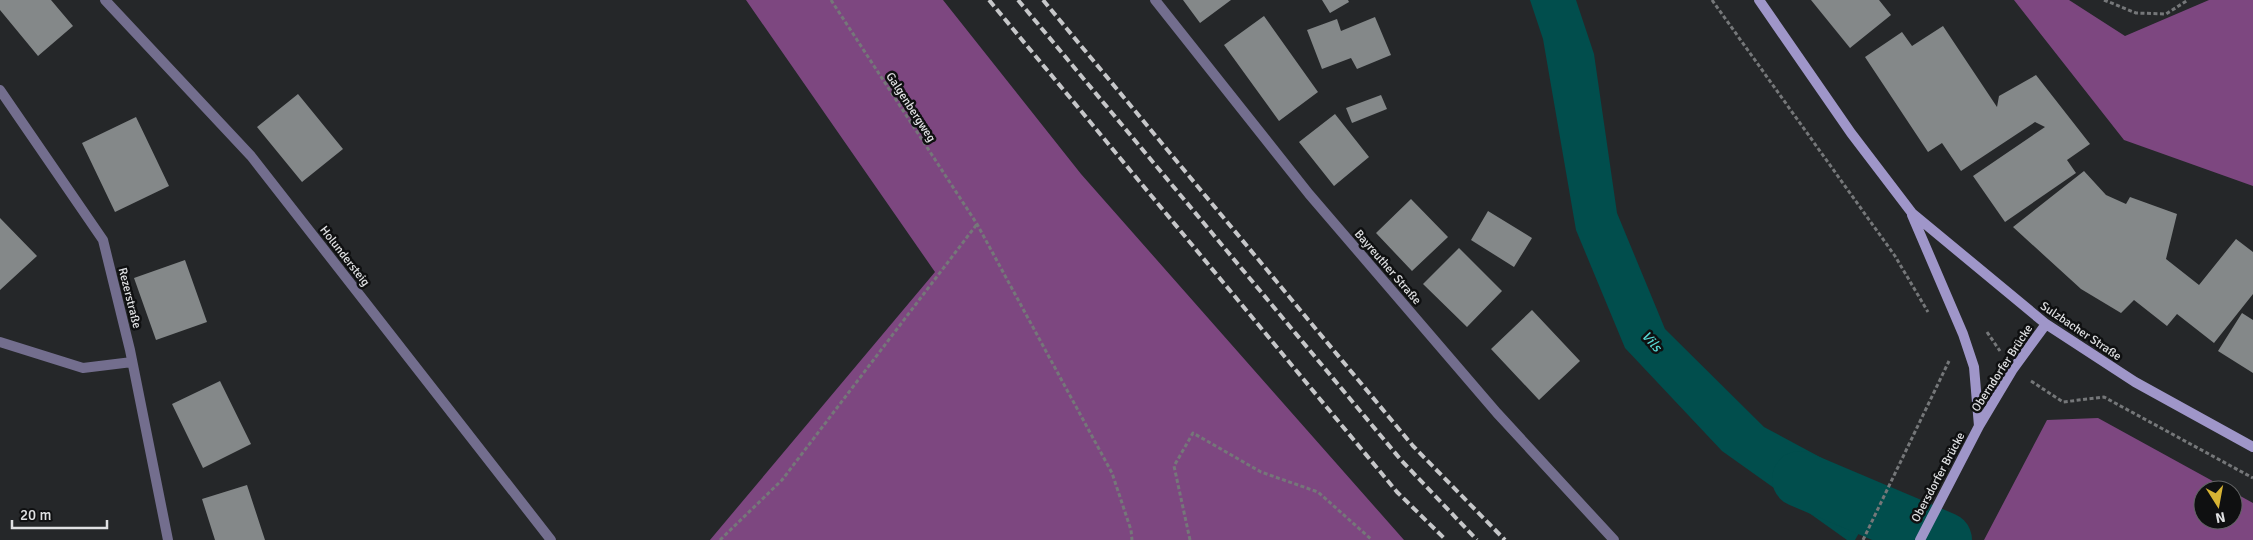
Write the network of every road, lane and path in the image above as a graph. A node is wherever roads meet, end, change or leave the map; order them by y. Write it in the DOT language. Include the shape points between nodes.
graph roads {
  1 [pos="105,0"];
  2 [pos="831,0"];
  3 [pos="1155,0"];
  4 [pos="1712,0"];
  5 [pos="1759,0"];
  6 [pos="2104,0"];
  7 [pos="2188,0"];
  8 [pos="0,90"];
  9 [pos="1912,213"];
  10 [pos="977,224"];
  11 [pos="1929,313"];
  12 [pos="2046,324"];
  13 [pos="1963,334"];
  14 [pos="0,342"];
  15 [pos="132,362"];
  16 [pos="2013,369"];
  17 [pos="1979,426"];
  18 [pos="2253,447"];
  19 [pos="2253,478"];
  20 [pos="168,540"];
  21 [pos="551,540"];
  22 [pos="720,540"];
  23 [pos="1132,540"];
  24 [pos="1190,540"];
  25 [pos="1372,540"];
  26 [pos="1614,540"];
  27 [pos="1863,540"];
  28 [pos="1920,540"];
  1 -- 21 [label="street, Holundersteig" via="251,156"];
  2 -- 10 [label="path, Galgenbergweg"];
  3 -- 26 [label="street, Bayreuther Straße" via="1309,194 1497,413"];
  4 -- 11 [label="path" via="1896,256"];
  5 -- 9 [label="main road, Sulzbacher Straße" via="1850,132"];
  6 -- 7 [label="path" via="2136,13 2166,14"];
  8 -- 15 [label="street, Rezerstraße" via="102,240"];
  9 -- 12 [label="main road, Sulzbacher Straße"];
  9 -- 13 [label="main road, Sulzbacher Straße"];
  10 -- 22 [label="path" via="782,480"];
  10 -- 23 [label="path, Galgenbergweg" via="1112,473"];
  12 -- 16 [label="main road, Oberndorfer Brücke"];
  12 -- 18 [label="main road, Sulzbacher Straße" via="2135,382"];
  13 -- 16 [label="path" via="1985,329"];
  13 -- 17 [label="main road, Sulzbacher Straße" via="1974,367"];
  13 -- 27 [label="path"];
  14 -- 15 [label="street" via="83,368"];
  15 -- 20 [label="street, Rezerstraße"];
  16 -- 17 [label="main road, Oberndorfer Brücke"];
  16 -- 19 [label="path" via="2063,402 2104,397"];
  17 -- 28 [label="main road, Obersdorfer Brücke"];
  24 -- 25 [label="path" via="1174,466 1193,433 1261,472 1318,492"];
}
